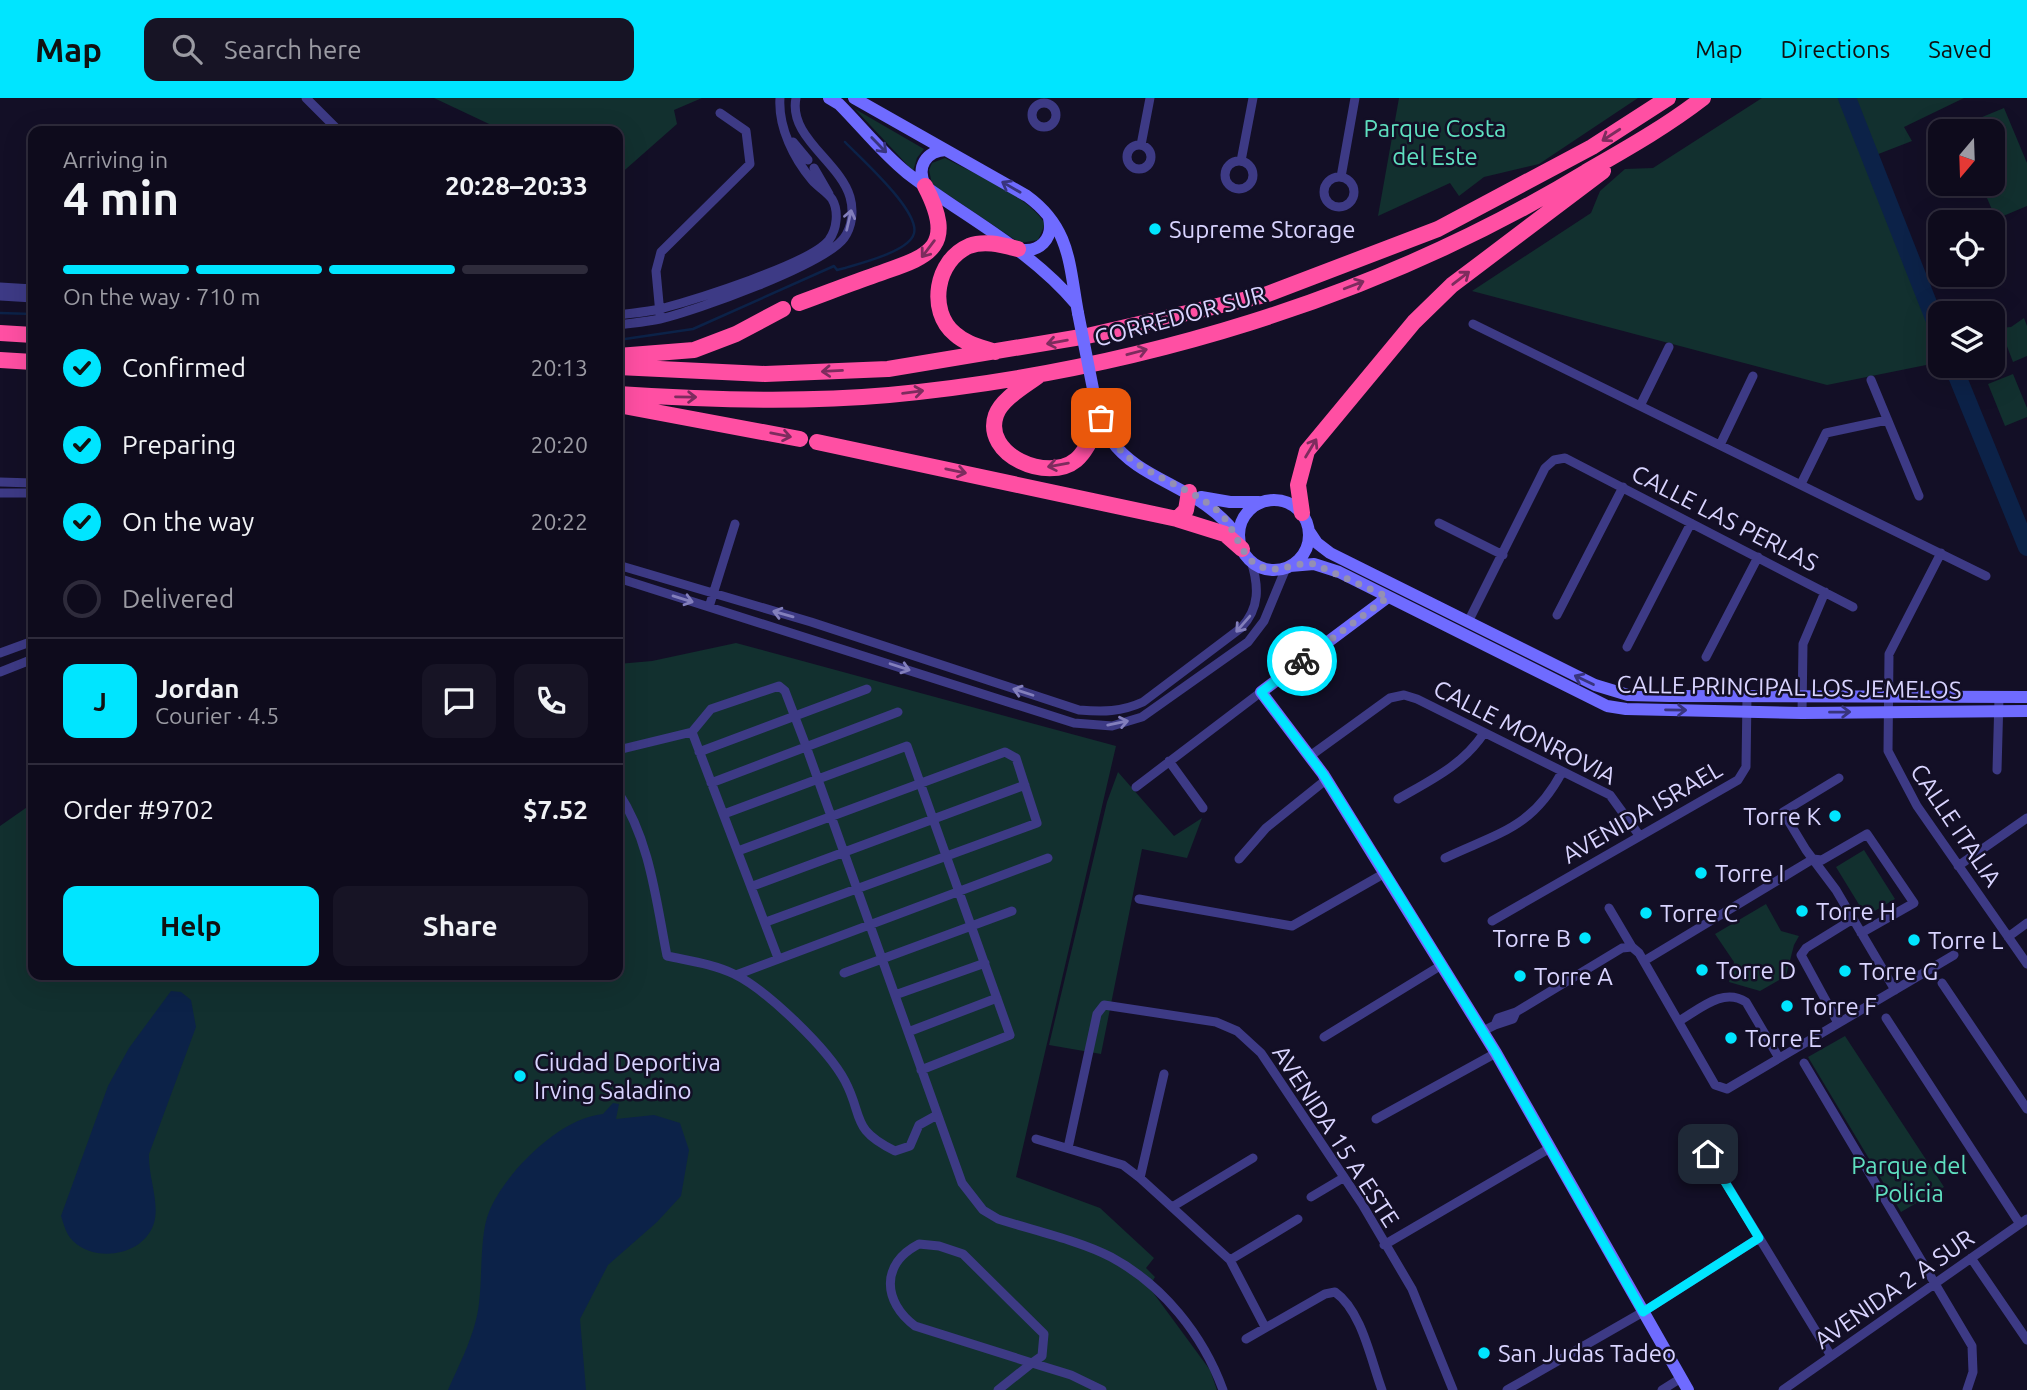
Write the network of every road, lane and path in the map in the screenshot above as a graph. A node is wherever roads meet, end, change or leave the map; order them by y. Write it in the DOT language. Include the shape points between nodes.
graph roads {
  1 [pos="306,98"];
  2 [pos="780,98"];
  3 [pos="796,98"];
  4 [pos="829,98"];
  5 [pos="854,98"];
  6 [pos="1150,98"];
  7 [pos="1253,98"];
  8 [pos="1355,98"];
  9 [pos="1668,98"];
  10 [pos="1703,98"];
  11 [pos="720,113"];
  12 [pos="333,126"];
  13 [pos="789,138"];
  14 [pos="1640,139"];
  15 [pos="1141,145"];
  16 [pos="946,150"];
  17 [pos="1241,161"];
  18 [pos="1341,177"];
  19 [pos="925,187"];
  20 [pos="832,199"];
  21 [pos="1046,212"];
  22 [pos="1018,249"];
  23 [pos="0,287"];
  24 [pos="28,289"];
  25 [pos="0,296"];
  26 [pos="28,298"];
  27 [pos="1077,309"];
  28 [pos="660,314"];
  29 [pos="623,315"];
  30 [pos="623,324"];
  31 [pos="1473,324"];
  32 [pos="0,333"];
  33 [pos="28,335"];
  34 [pos="1669,348"];
  35 [pos="998,352"];
  36 [pos="623,356"];
  37 [pos="0,360"];
  38 [pos="28,362"];
  39 [pos="623,367"];
  40 [pos="1044,372"];
  41 [pos="1753,376"];
  42 [pos="1871,380"];
  43 [pos="623,394"];
  44 [pos="623,406"];
  45 [pos="1640,406"];
  46 [pos="1101,418"];
  47 [pos="1887,420"];
  48 [pos="800,439"];
  49 [pos="817,442"];
  50 [pos="1720,445"];
  51 [pos="0,482"];
  52 [pos="28,483"];
  53 [pos="1801,484"];
  54 [pos="1623,487"];
  55 [pos="0,493"];
  56 [pos="28,493"];
  57 [pos="1193,494"];
  58 [pos="1919,496"];
  59 [pos="1263,501"];
  60 [pos="1302,513"];
  61 [pos="1177,519"];
  62 [pos="1439,523"];
  63 [pos="1691,523"];
  64 [pos="735,524"];
  65 [pos="1309,531"];
  66 [pos="1244,549"];
  67 [pos="1941,553"];
  68 [pos="1503,555"];
  69 [pos="1758,558"];
  70 [pos="623,566"];
  71 [pos="1288,567"];
  72 [pos="1368,573"];
  73 [pos="1986,576"];
  74 [pos="623,580"];
  75 [pos="1825,592"];
  76 [pos="713,593"];
  77 [pos="1388,597"];
  78 [pos="1417,604"];
  79 [pos="709,607"];
  80 [pos="1853,607"];
  81 [pos="1557,615"];
  82 [pos="1468,622"];
  83 [pos="821,625"];
  84 [pos="1450,628"];
  85 [pos="816,640"];
  86 [pos="1476,641"];
  87 [pos="28,643"];
  88 [pos="1627,647"];
  89 [pos="0,653"];
  90 [pos="1706,657"];
  91 [pos="28,661"];
  92 [pos="0,672"];
  93 [pos="867,688"];
  94 [pos="1261,692"];
  95 [pos="1887,696"];
  96 [pos="1747,697"];
  97 [pos="1802,697"];
  98 [pos="2027,698"];
  99 [pos="1998,704"];
  100 [pos="1887,711"];
  101 [pos="2027,711"];
  102 [pos="898,712"];
  103 [pos="1748,712"];
  104 [pos="1802,713"];
  105 [pos="794,716"];
  106 [pos="692,732"];
  107 [pos="1484,733"];
  108 [pos="806,746"];
  109 [pos="623,750"];
  110 [pos="699,752"];
  111 [pos="1310,756"];
  112 [pos="1168,761"];
  113 [pos="1997,770"];
  114 [pos="1562,772"];
  115 [pos="1839,778"];
  116 [pos="817,779"];
  117 [pos="1327,779"];
  118 [pos="711,783"];
  119 [pos="920,783"];
  120 [pos="1025,785"];
  121 [pos="1136,787"];
  122 [pos="1398,799"];
  123 [pos="623,800"];
  124 [pos="1203,808"];
  125 [pos="724,814"];
  126 [pos="831,817"];
  127 [pos="2027,818"];
  128 [pos="933,819"];
  129 [pos="1639,835"];
  130 [pos="738,851"];
  131 [pos="842,853"];
  132 [pos="947,856"];
  133 [pos="1048,858"];
  134 [pos="1445,858"];
  135 [pos="1239,859"];
  136 [pos="1813,859"];
  137 [pos="1958,866"];
  138 [pos="1385,873"];
  139 [pos="753,886"];
  140 [pos="856,888"];
  141 [pos="960,891"];
  142 [pos="1139,899"];
  143 [pos="1609,908"];
  144 [pos="1012,911"];
  145 [pos="1853,919"];
  146 [pos="1492,921"];
  147 [pos="766,922"];
  148 [pos="2027,923"];
  149 [pos="869,924"];
  150 [pos="973,926"];
  151 [pos="1861,933"];
  152 [pos="2008,937"];
  153 [pos="1632,947"];
  154 [pos="1954,955"];
  155 [pos="778,958"];
  156 [pos="882,960"];
  157 [pos="1644,961"];
  158 [pos="985,963"];
  159 [pos="2027,964"];
  160 [pos="1440,966"];
  161 [pos="844,973"];
  162 [pos="736,975"];
  163 [pos="1942,983"];
  164 [pos="1895,990"];
  165 [pos="895,995"];
  166 [pos="997,998"];
  167 [pos="1886,1018"];
  168 [pos="1679,1021"];
  169 [pos="1838,1023"];
  170 [pos="1483,1031"];
  171 [pos="908,1032"];
  172 [pos="1324,1037"];
  173 [pos="1496,1053"];
  174 [pos="1779,1058"];
  175 [pos="1804,1063"];
  176 [pos="921,1070"];
  177 [pos="1164,1074"];
  178 [pos="2027,1109"];
  179 [pos="937,1115"];
  180 [pos="1376,1119"];
  181 [pos="1695,1132"];
  182 [pos="1036,1139"];
  183 [pos="1068,1147"];
  184 [pos="1550,1148"];
  185 [pos="1254,1158"];
  186 [pos="1140,1178"];
  187 [pos="1343,1178"];
  188 [pos="1311,1197"];
  189 [pos="1172,1208"];
  190 [pos="1298,1219"];
  191 [pos="2024,1221"];
  192 [pos="1759,1238"];
  193 [pos="1384,1245"];
  194 [pos="1971,1258"];
  195 [pos="1230,1260"];
  196 [pos="1935,1283"];
  197 [pos="1643,1312"];
  198 [pos="1265,1327"];
  199 [pos="1246,1339"];
  200 [pos="2027,1340"];
  201 [pos="1831,1356"];
  202 [pos="1032,1363"];
  203 [pos="1684,1384"];
  204 [pos="998,1390"];
  205 [pos="1102,1390"];
  206 [pos="1223,1390"];
  207 [pos="1382,1390"];
  208 [pos="1452,1390"];
  209 [pos="1507,1390"];
  210 [pos="1662,1390"];
  211 [pos="1783,1390"];
  212 [pos="1967,1390"];
  1 -- 12 [label="street"];
  2 -- 13 [label="street" via="779,112"];
  28 -- 3 [label="street, one-way" via="742,291 816,258 845,237 852,209 849,194 800,126 794,113"];
  4 -- 19 [label="main road, one-way"];
  5 -- 16 [label="main road"];
  6 -- 15 [label="street"];
  7 -- 17 [label="street"];
  8 -- 18 [label="street"];
  9 -- 35 [label="highway, CORREDOR SUR, one-way" via="1516,190 1438,229 1348,265 1265,295"];
  10 -- 14 [label="highway, CORREDOR SUR"];
  11 -- 28 [label="street" via="746,131 750,164 661,252 656,271"];
  13 -- 20 [label="street"];
  13 -- 20 [label="street" via="795,158"];
  40 -- 14 [label="highway, CORREDOR SUR, one-way" via="1277,315 1314,301 1445,248 1544,198"];
  60 -- 14 [label="highway, one-way" via="1298,485 1307,451 1414,322 1452,285 1577,194"];
  16 -- 19 [label="main road" via="932,153 923,163"];
  21 -- 16 [label="main road, one-way" via="1027,196"];
  19 -- 22 [label="main road"];
  19 -- 36 [label="highway, one-way" via="935,206 938,227 925,256 791,306 704,347"];
  20 -- 28 [label="street" via="835,228 815,252"];
  21 -- 22 [label="main road" via="1051,228 1044,243"];
  21 -- 27 [label="main road" via="1069,255"];
  22 -- 27 [label="main road" via="1047,272"];
  22 -- 35 [label="highway" via="990,243 964,249 945,270 938,291 941,315 951,331"];
  23 -- 24 [label="street"];
  25 -- 26 [label="street"];
  27 -- 46 [label="main road, bridge"];
  28 -- 29 [label="street"];
  28 -- 30 [label="street"];
  31 -- 45 [label="street"];
  32 -- 33 [label="highway"];
  34 -- 45 [label="street"];
  35 -- 39 [label="highway, CORREDOR SUR, one-way" via="888,369 765,374"];
  37 -- 38 [label="highway"];
  43 -- 40 [label="highway, CORREDOR SUR, one-way" via="765,399 887,395"];
  46 -- 40 [label="highway, one-way" via="1077,460 1056,469 1022,463 1006,452 995,427 996,415 1005,402"];
  41 -- 50 [label="street"];
  42 -- 47 [label="street"];
  44 -- 48 [label="highway, one-way"];
  45 -- 50 [label="street"];
  46 -- 57 [label="main road" via="1122,452"];
  47 -- 53 [label="street" via="1826,433"];
  47 -- 58 [label="street"];
  49 -- 61 [label="highway, one-way"];
  50 -- 53 [label="street"];
  51 -- 52 [label="street"];
  53 -- 67 [label="street"];
  54 -- 63 [label="street, CALLE LAS PERLAS"];
  54 -- 68 [label="street, CALLE LAS PERLAS" via="1565,458 1554,460 1545,468"];
  54 -- 81 [label="street"];
  55 -- 56 [label="street"];
  57 -- 59 [label="main road" via="1230,502"];
  57 -- 61 [label="highway"];
  57 -- 66 [label="main road" via="1221,514"];
  59 -- 60 [label="main road" via="1280,500"];
  59 -- 66 [label="main road" via="1248,512"];
  60 -- 65 [label="main road"];
  61 -- 66 [label="highway" via="1226,534"];
  62 -- 68 [label="street"];
  63 -- 69 [label="street, CALLE LAS PERLAS"];
  63 -- 88 [label="street"];
  64 -- 76 [label="street"];
  65 -- 71 [label="main road" via="1305,551"];
  65 -- 72 [label="main road, CALLE PRINCIPAL LOS JEMELOS" via="1322,548"];
  66 -- 71 [label="main road" via="1264,568"];
  66 -- 83 [label="street, one-way" via="1257,579 1257,596 1247,622 1143,702 1126,709 1079,710"];
  67 -- 73 [label="street"];
  67 -- 95 [label="street, CALLE ITALIA" via="1892,645"];
  68 -- 82 [label="street"];
  69 -- 75 [label="street, CALLE LAS PERLAS"];
  69 -- 90 [label="street"];
  70 -- 76 [label="street"];
  71 -- 77 [label="main road, CALLE PRINCIPAL LOS JEMELOS" via="1305,562 1324,566"];
  85 -- 71 [label="street, one-way" via="1074,723 1112,726 1150,713 1248,642 1264,621"];
  72 -- 77 [label="main road" via="1388,587"];
  72 -- 78 [label="main road, CALLE PRINCIPAL LOS JEMELOS"];
  74 -- 79 [label="street, one-way"];
  75 -- 80 [label="street, CALLE LAS PERLAS"];
  75 -- 97 [label="street" via="1803,644"];
  76 -- 79 [label="street"];
  83 -- 76 [label="street, one-way"];
  77 -- 78 [label="main road, CALLE PRINCIPAL LOS JEMELOS"];
  77 -- 94 [label="main road"];
  78 -- 82 [label="main road, CALLE PRINCIPAL LOS JEMELOS"];
  78 -- 84 [label="main road, CALLE PRINCIPAL LOS JEMELOS"];
  79 -- 85 [label="street"];
  82 -- 84 [label="main road"];
  82 -- 86 [label="main road"];
  96 -- 82 [label="main road, CALLE PRINCIPAL LOS JEMELOS, one-way" via="1612,691"];
  83 -- 85 [label="street"];
  84 -- 86 [label="main road, CALLE PRINCIPAL LOS JEMELOS"];
  86 -- 103 [label="main road, CALLE PRINCIPAL LOS JEMELOS, one-way" via="1607,706"];
  87 -- 89 [label="street"];
  91 -- 92 [label="street"];
  93 -- 105 [label="street"];
  94 -- 111 [label="main road"];
  94 -- 112 [label="street"];
  95 -- 97 [label="main road, CALLE PRINCIPAL LOS JEMELOS"];
  95 -- 99 [label="main road, CALLE PRINCIPAL LOS JEMELOS"];
  95 -- 100 [label="street, CALLE ITALIA"];
  96 -- 97 [label="main road, CALLE PRINCIPAL LOS JEMELOS"];
  96 -- 103 [label="street, AVENIDA ISRAEL"];
  97 -- 104 [label="street"];
  98 -- 99 [label="main road, CALLE PRINCIPAL LOS JEMELOS"];
  99 -- 100 [label="main road, CALLE PRINCIPAL LOS JEMELOS"];
  99 -- 101 [label="main road, CALLE PRINCIPAL LOS JEMELOS"];
  99 -- 113 [label="street"];
  104 -- 100 [label="main road, CALLE PRINCIPAL LOS JEMELOS, one-way"];
  100 -- 137 [label="street, CALLE ITALIA" via="1892,764"];
  102 -- 108 [label="street"];
  103 -- 104 [label="main road, CALLE PRINCIPAL LOS JEMELOS"];
  103 -- 129 [label="street, AVENIDA ISRAEL" via="1746,767 1738,780"];
  105 -- 106 [label="street" via="785,691 774,687 711,709"];
  105 -- 108 [label="street"];
  105 -- 110 [label="street"];
  106 -- 109 [label="street"];
  106 -- 110 [label="street"];
  107 -- 111 [label="street, CALLE MONROVIA" via="1404,695 1390,698"];
  107 -- 114 [label="street, CALLE MONROVIA"];
  107 -- 122 [label="street" via="1454,766"];
  108 -- 116 [label="street"];
  108 -- 118 [label="street"];
  110 -- 118 [label="street"];
  111 -- 117 [label="main road"];
  112 -- 121 [label="street"];
  112 -- 124 [label="street"];
  114 -- 129 [label="street, CALLE MONROVIA" via="1610,796"];
  114 -- 134 [label="street" via="1549,797 1522,822"];
  115 -- 136 [label="street" via="1783,812"];
  116 -- 119 [label="street" via="907,746"];
  116 -- 125 [label="street"];
  116 -- 126 [label="street"];
  117 -- 135 [label="street" via="1266,828"];
  117 -- 138 [label="main road"];
  118 -- 125 [label="street"];
  119 -- 120 [label="street" via="1006,752 1016,758"];
  119 -- 126 [label="street"];
  119 -- 128 [label="street"];
  120 -- 128 [label="street"];
  120 -- 132 [label="street" via="1037,823"];
  123 -- 162 [label="street" via="649,863 667,956"];
  125 -- 130 [label="street"];
  126 -- 130 [label="street"];
  126 -- 131 [label="street"];
  127 -- 137 [label="street"];
  128 -- 131 [label="street"];
  128 -- 132 [label="street"];
  129 -- 146 [label="street, AVENIDA ISRAEL"];
  130 -- 139 [label="street"];
  131 -- 139 [label="street"];
  131 -- 140 [label="street"];
  132 -- 140 [label="street"];
  132 -- 141 [label="street"];
  133 -- 141 [label="street"];
  136 -- 145 [label="street"];
  136 -- 151 [label="street" via="1822,860 1867,834 1914,903"];
  136 -- 157 [label="street"];
  137 -- 152 [label="street, CALLE ITALIA"];
  138 -- 142 [label="street" via="1292,926"];
  138 -- 160 [label="main road"];
  139 -- 147 [label="street"];
  140 -- 147 [label="street"];
  140 -- 149 [label="street"];
  141 -- 149 [label="street"];
  141 -- 150 [label="street"];
  143 -- 153 [label="street"];
  144 -- 150 [label="street"];
  145 -- 151 [label="street"];
  145 -- 169 [label="street" via="1801,955"];
  147 -- 155 [label="street"];
  148 -- 152 [label="street"];
  149 -- 155 [label="street"];
  149 -- 156 [label="street"];
  150 -- 156 [label="street"];
  150 -- 158 [label="street"];
  151 -- 164 [label="street"];
  152 -- 159 [label="street, CALLE ITALIA"];
  153 -- 157 [label="street"];
  153 -- 170 [label="street" via="1622,948 1516,1012 1513,1019"];
  154 -- 164 [label="street"];
  155 -- 162 [label="street"];
  156 -- 161 [label="street"];
  156 -- 165 [label="street"];
  157 -- 168 [label="street"];
  158 -- 165 [label="street"];
  158 -- 166 [label="street"];
  160 -- 170 [label="main road"];
  160 -- 172 [label="street"];
  162 -- 179 [label="street" via="821,1047 845,1081 859,1125 877,1142 895,1151 910,1146 919,1125"];
  163 -- 178 [label="street"];
  164 -- 169 [label="street"];
  165 -- 171 [label="street"];
  166 -- 171 [label="street"];
  166 -- 176 [label="street" via="1010,1035"];
  167 -- 191 [label="street"];
  168 -- 174 [label="street" via="1721,997 1737,996 1746,1002"];
  168 -- 174 [label="street" via="1715,1086 1721,1089"];
  169 -- 174 [label="street"];
  170 -- 173 [label="main road"];
  171 -- 176 [label="street"];
  173 -- 180 [label="street"];
  173 -- 184 [label="main road"];
  175 -- 196 [label="street"];
  176 -- 179 [label="street"];
  177 -- 186 [label="street"];
  179 -- 206 [label="street" via="961,1183 983,1210 1110,1256 1167,1296 1216,1368"];
  181 -- 192 [label="street"];
  182 -- 183 [label="street"];
  183 -- 186 [label="street" via="1123,1165"];
  183 -- 187 [label="street, AVENIDA 15 A ESTE" via="1097,1014 1104,1005 1216,1022 1237,1031 1261,1052"];
  184 -- 193 [label="street"];
  184 -- 197 [label="main road"];
  185 -- 189 [label="street"];
  186 -- 189 [label="street"];
  187 -- 188 [label="street"];
  187 -- 193 [label="street, AVENIDA 15 A ESTE"];
  189 -- 195 [label="street"];
  190 -- 195 [label="street"];
  191 -- 194 [label="street, AVENIDA 2 A SUR"];
  192 -- 197 [label="street"];
  192 -- 201 [label="street"];
  193 -- 208 [label="street, AVENIDA 15 A ESTE" via="1412,1289"];
  194 -- 196 [label="street, AVENIDA 2 A SUR"];
  194 -- 200 [label="street"];
  195 -- 198 [label="street"];
  196 -- 201 [label="street, AVENIDA 2 A SUR"];
  196 -- 212 [label="street" via="1972,1346 1973,1371"];
  197 -- 203 [label="main road"];
  197 -- 209 [label="street"];
  198 -- 199 [label="street"];
  198 -- 207 [label="street" via="1335,1292 1356,1321"];
  201 -- 211 [label="street, AVENIDA 2 A SUR"];
  202 -- 202 [label="street" via="915,1326 898,1314 891,1299 891,1283 894,1267 905,1251 919,1244 963,1254 1044,1334 1042,1356"];
  202 -- 204 [label="street"];
  202 -- 205 [label="street"];
  203 -- 210 [label="street"];
}
